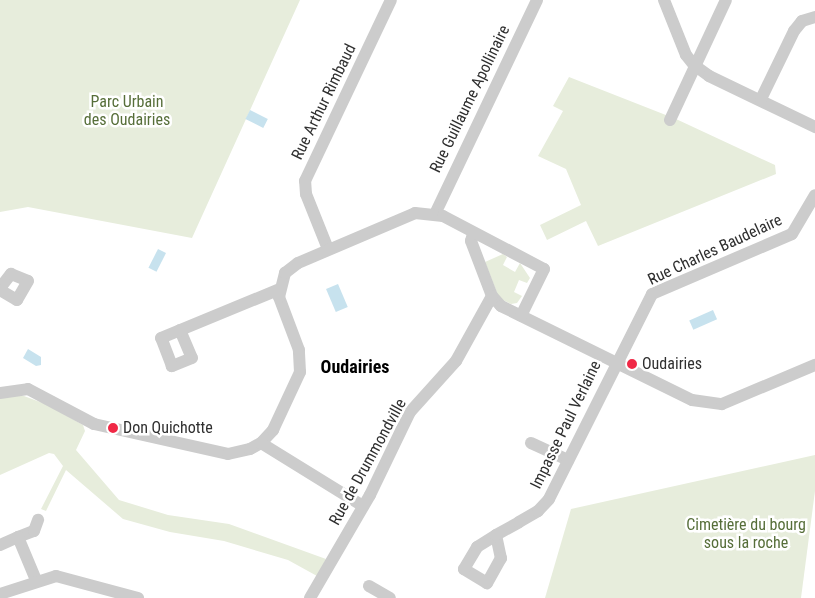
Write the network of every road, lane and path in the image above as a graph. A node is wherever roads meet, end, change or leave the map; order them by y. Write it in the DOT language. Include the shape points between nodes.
graph roads {
  1 [pos="391,0"];
  2 [pos="537,0"];
  3 [pos="664,0"];
  4 [pos="726,0"];
  5 [pos="815,17"];
  6 [pos="694,65"];
  7 [pos="761,99"];
  8 [pos="670,120"];
  9 [pos="815,126"];
  10 [pos="815,194"];
  11 [pos="435,214"];
  12 [pos="473,234"];
  13 [pos="328,249"];
  14 [pos="280,289"];
  15 [pos="492,296"];
  16 [pos="522,316"];
  17 [pos="180,330"];
  18 [pos="615,362"];
  19 [pos="815,364"];
  20 [pos="0,393"];
  21 [pos="261,443"];
  22 [pos="531,443"];
  23 [pos="568,460"];
  24 [pos="363,506"];
  25 [pos="38,520"];
  26 [pos="496,536"];
  27 [pos="18,537"];
  28 [pos="0,545"];
  29 [pos="42,579"];
  30 [pos="369,586"];
  31 [pos="0,594"];
  32 [pos="138,598"];
  33 [pos="310,598"];
  34 [pos="390,598"];
  1 -- 13 [label="street, Rue Arthur Rimbaud" via="305,181 306,194"];
  2 -- 11 [label="street, Rue Guillaume Apollinaire"];
  3 -- 6 [label="street" via="686,55"];
  4 -- 6 [label="street"];
  5 -- 7 [label="street" via="802,21 794,31"];
  6 -- 7 [label="street" via="709,76"];
  6 -- 8 [label="street"];
  7 -- 9 [label="street"];
  10 -- 18 [label="street, Rue Charles Baudelaire" via="792,234 652,294"];
  11 -- 12 [label="street"];
  11 -- 13 [label="street" via="415,213"];
  12 -- 15 [label="street" via="470,241"];
  12 -- 16 [label="street" via="544,269"];
  13 -- 14 [label="street" via="298,262 285,273"];
  14 -- 17 [label="street"];
  14 -- 21 [label="street" via="279,296 299,350 300,372 273,430"];
  15 -- 16 [label="street" via="500,306"];
  15 -- 24 [label="street, Rue de Drummondville" via="456,361 410,412"];
  16 -- 18 [label="street"];
  18 -- 19 [label="street" via="707,404 722,404"];
  18 -- 23 [label="street, Impasse Paul Verlaine"];
  20 -- 21 [label="street" via="16,388 28,389 94,424 228,454"];
  21 -- 24 [label="street"];
  22 -- 23 [label="street"];
  23 -- 26 [label="street, Impasse Paul Verlaine" via="543,506"];
  24 -- 33 [label="street, Rue de Drummondville"];
  25 -- 27 [label="street" via="34,531"];
  27 -- 28 [label="street"];
  27 -- 29 [label="street"];
  29 -- 31 [label="street"];
  29 -- 32 [label="street"];
  30 -- 34 [label="street"];
}
